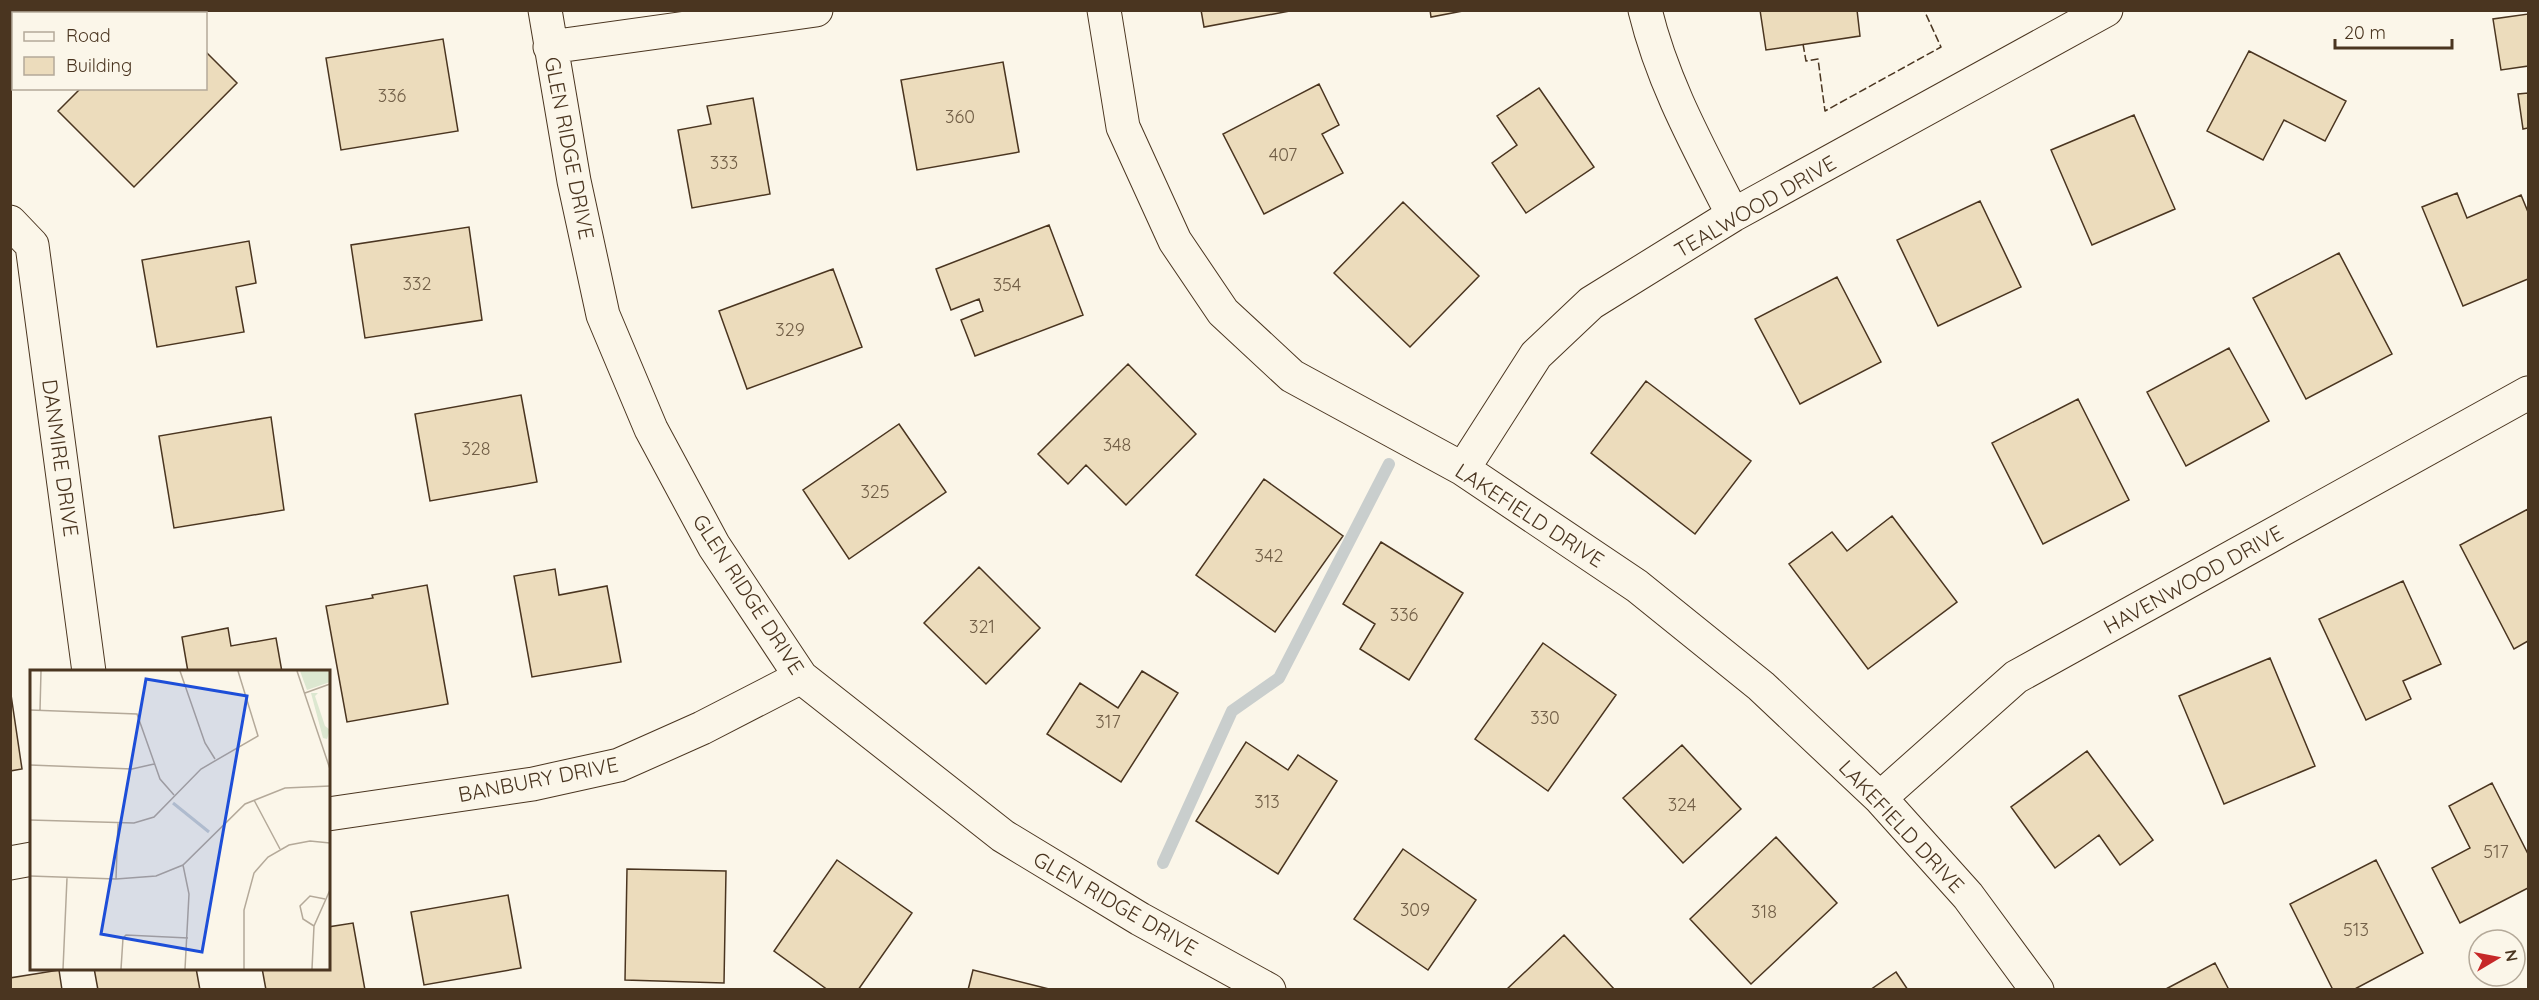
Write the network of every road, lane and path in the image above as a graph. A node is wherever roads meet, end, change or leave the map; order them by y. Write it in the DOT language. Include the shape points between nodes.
graph roads {
  1 [pos="545,10"];
  2 [pos="816,10"];
  3 [pos="1104,10"];
  4 [pos="1646,10"];
  5 [pos="2106,10"];
  6 [pos="550,47"];
  7 [pos="1733,215"];
  8 [pos="21,233"];
  9 [pos="2529,393"];
  10 [pos="1463,469"];
  11 [pos="89,670"];
  12 [pos="801,677"];
  13 [pos="1880,798"];
  14 [pos="330,814"];
  15 [pos="30,859"];
  16 [pos="10,863"];
  17 [pos="1269,990"];
  18 [pos="2037,990"];
  1 -- 6 [label="street, GLEN RIDGE DRIVE"];
  2 -- 6 [label="street"];
  3 -- 10 [label="street, LAKEFIELD DRIVE" via="1123,127 1174,241 1223,312 1292,376"];
  4 -- 7 [label="street" via="1669,87"];
  5 -- 7 [label="street, TEALWOOD DRIVE"];
  6 -- 12 [label="street, GLEN RIDGE DRIVE" via="603,315 651,429 714,546"];
  7 -- 10 [label="street, TEALWOOD DRIVE" via="1590,303 1536,355"];
  8 -- 11 [label="street, DANMIRE DRIVE"];
  9 -- 13 [label="street, HAVENWOOD DRIVE" via="2016,677"];
  10 -- 13 [label="street, LAKEFIELD DRIVE" via="1637,586 1761,686"];
  12 -- 14 [label="street, BANBURY DRIVE" via="619,765 533,784"];
  12 -- 17 [label="street, GLEN RIDGE DRIVE" via="1003,836 1140,919"];
  13 -- 18 [label="street, LAKEFIELD DRIVE" via="1968,896"];
  15 -- 16 [label="street"];
}
